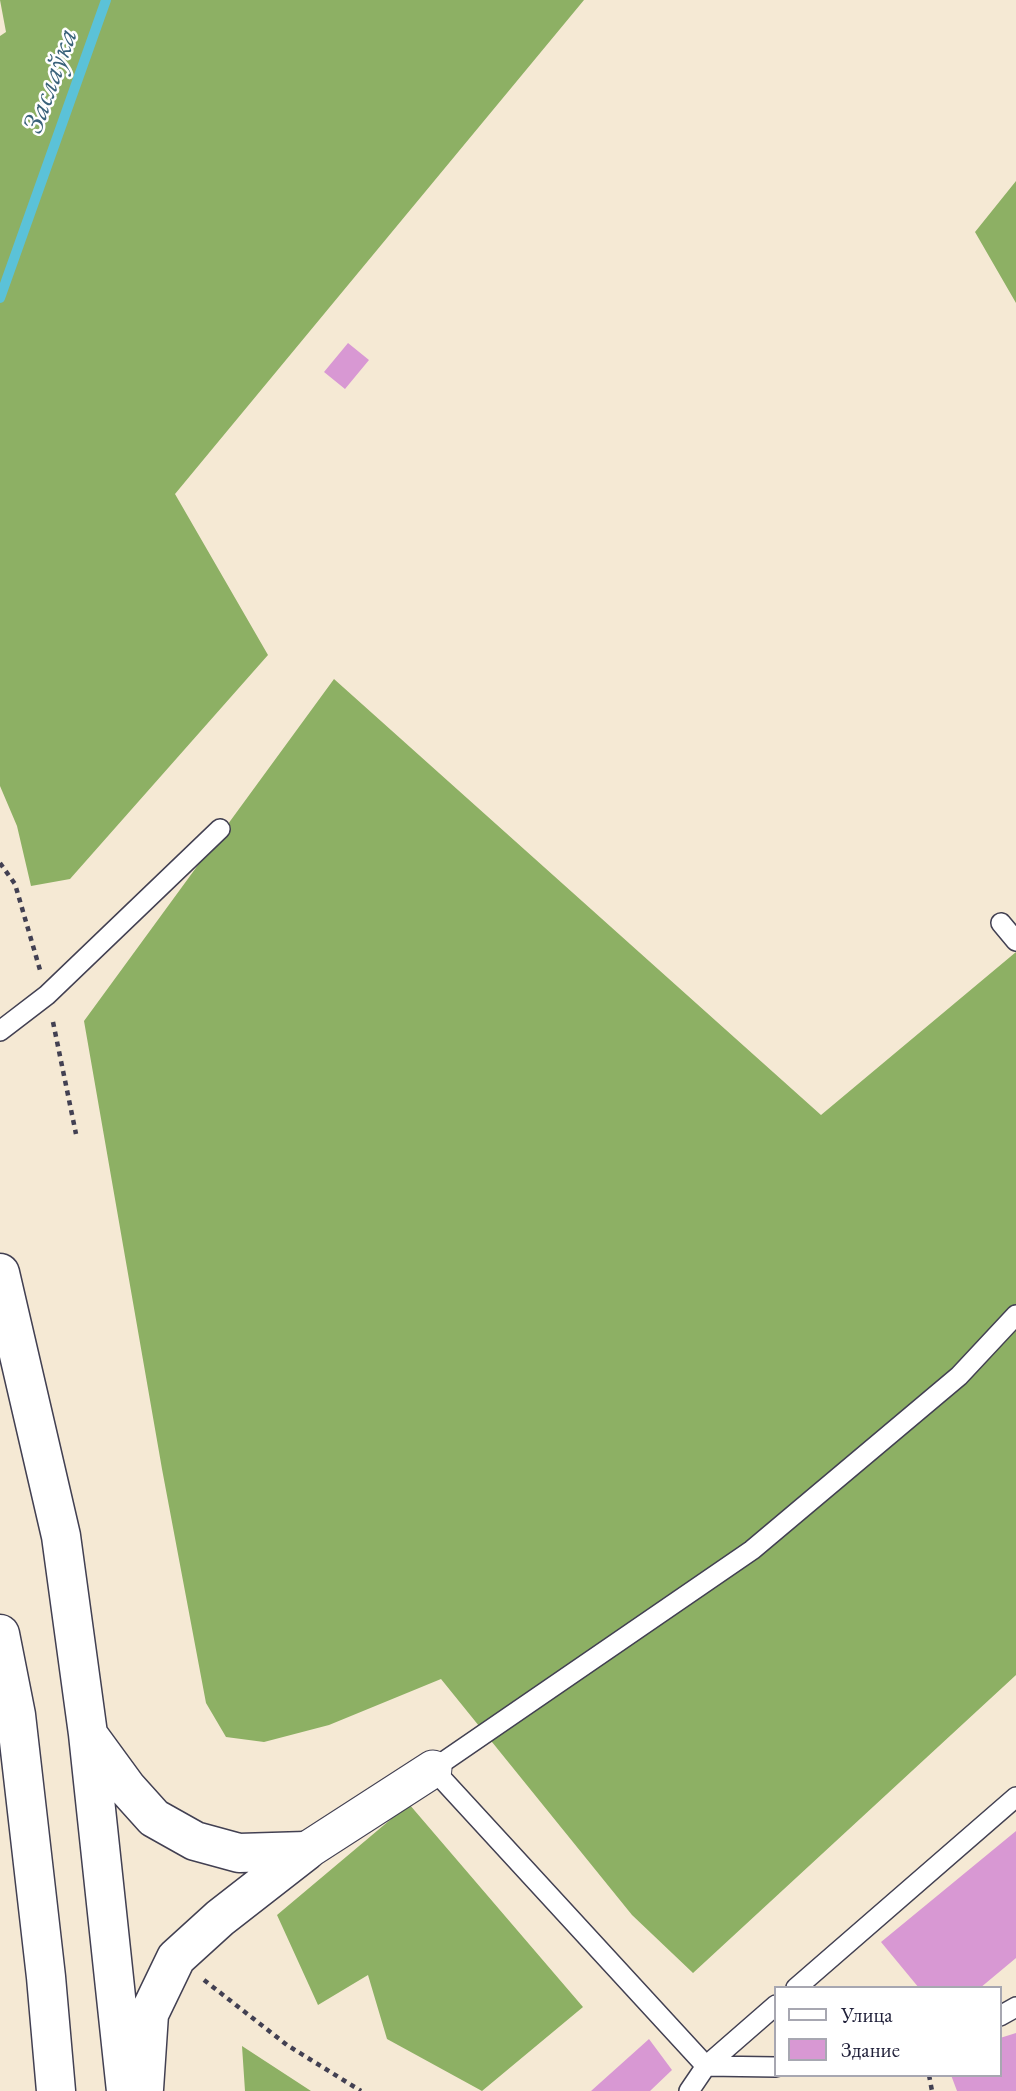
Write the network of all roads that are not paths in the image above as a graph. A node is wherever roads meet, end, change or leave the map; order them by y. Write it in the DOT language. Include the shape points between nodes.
graph roads {
  1 [pos="219,829"];
  2 [pos="1001,923"];
  3 [pos="1016,941"];
  4 [pos="0,1031"];
  5 [pos="0,1273"];
  6 [pos="1016,1315"];
  7 [pos="0,1634"];
  8 [pos="88,1734"];
  9 [pos="433,1769"];
  10 [pos="1016,1797"];
  11 [pos="306,1851"];
  12 [pos="798,1986"];
  13 [pos="774,2007"];
  14 [pos="706,2066"];
  15 [pos="774,2067"];
  16 [pos="56,2091"];
  17 [pos="126,2091"];
  18 [pos="144,2091"];
  19 [pos="689,2091"];
  1 -- 4 [label="lane" via="47,995"];
  2 -- 3 [label="lane"];
  5 -- 8 [label="highway" via="61,1536"];
  6 -- 9 [label="lane" via="959,1376 752,1550"];
  7 -- 16 [label="highway" via="16,1715"];
  8 -- 11 [label="highway" via="154,1818 195,1841 239,1853"];
  8 -- 17 [label="highway"];
  9 -- 11 [label="street"];
  9 -- 14 [label="lane"];
  10 -- 12 [label="lane"];
  11 -- 18 [label="highway" via="176,1958 149,2014"];
  13 -- 14 [label="lane"];
  14 -- 15 [label="lane"];
  14 -- 19 [label="lane"];
}
